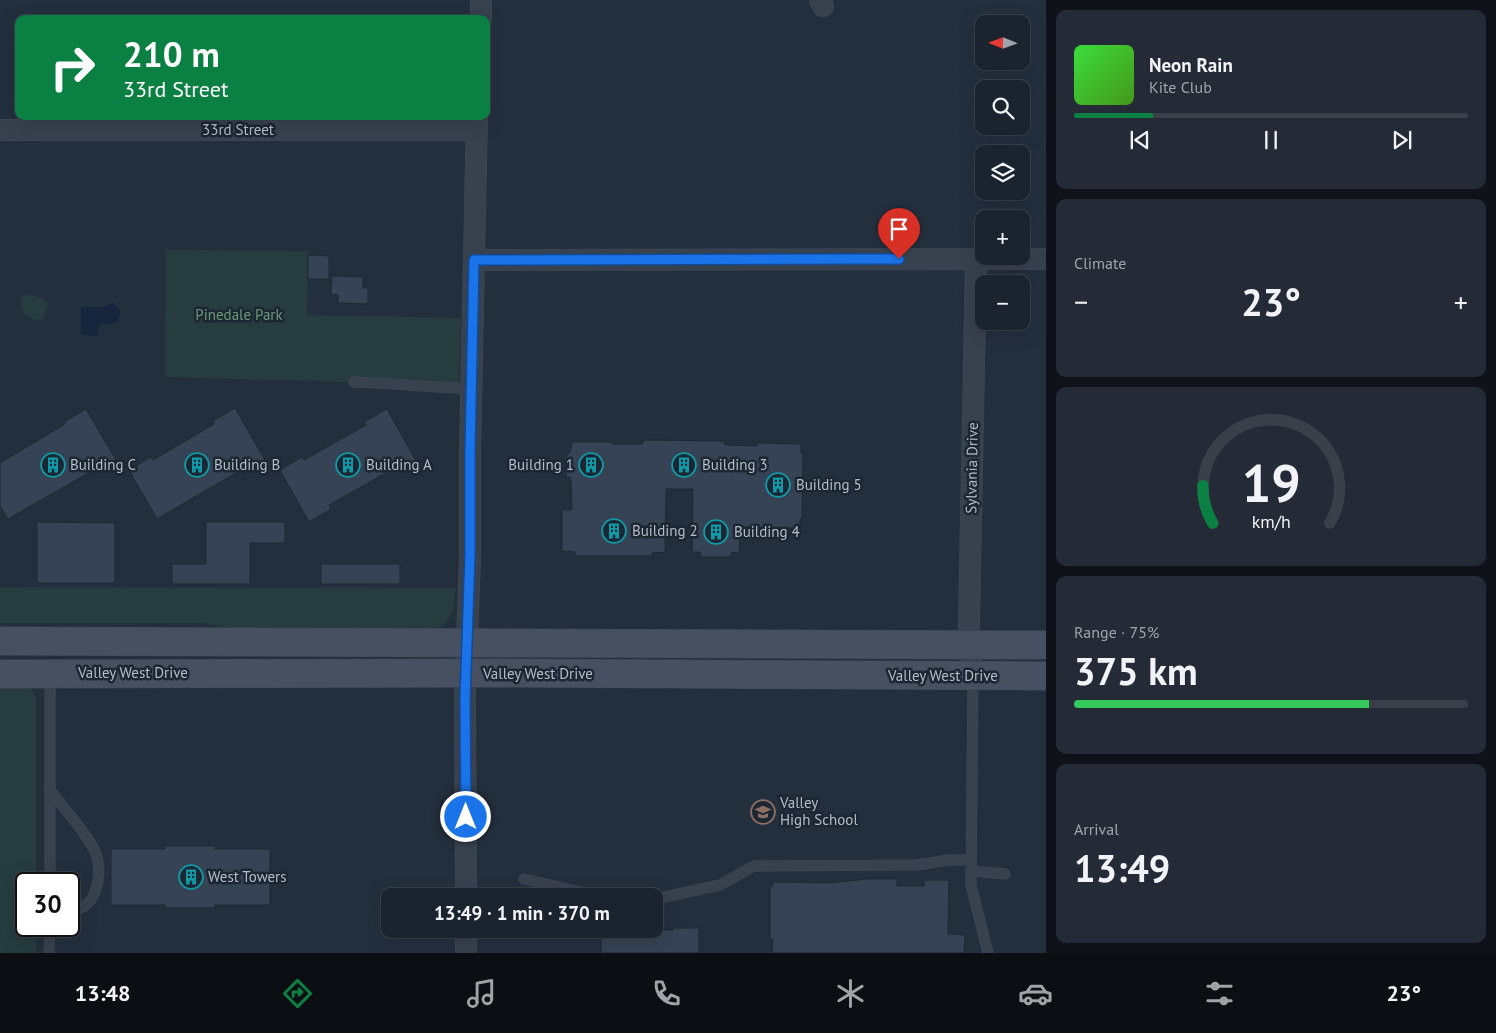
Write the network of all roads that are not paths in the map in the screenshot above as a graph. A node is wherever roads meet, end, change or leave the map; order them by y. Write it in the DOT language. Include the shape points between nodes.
graph roads {
  1 [pos="481,0"];
  2 [pos="481,15"];
  3 [pos="477,123"];
  4 [pos="0,130"];
  5 [pos="975,259"];
  6 [pos="1030,259"];
  7 [pos="1046,259"];
  8 [pos="474,260"];
  9 [pos="976,265"];
  10 [pos="354,382"];
  11 [pos="471,388"];
  12 [pos="0,641"];
  13 [pos="467,642"];
  14 [pos="969,644"];
  15 [pos="1046,644"];
  16 [pos="50,673"];
  17 [pos="466,673"];
  18 [pos="0,674"];
  19 [pos="973,676"];
  20 [pos="1046,676"];
  21 [pos="50,790"];
  22 [pos="971,865"];
  23 [pos="50,872"];
  24 [pos="1005,874"];
  25 [pos="524,879"];
  26 [pos="466,888"];
  27 [pos="547,888"];
  28 [pos="663,898"];
  29 [pos="80,909"];
  30 [pos="50,937"];
  31 [pos="466,938"];
  32 [pos="50,953"];
  33 [pos="466,953"];
  34 [pos="988,953"];
  1 -- 2 [label="street"];
  3 -- 4 [label="street, 33rd Street"];
  3 -- 8 [label="street"];
  5 -- 8 [label="street"];
  6 -- 7 [label="street"];
  8 -- 11 [label="street"];
  9 -- 14 [label="street, Sylvania Drive"];
  10 -- 11 [label="lane"];
  11 -- 13 [label="street"];
  12 -- 13 [label="main road, Valley West Drive"];
  13 -- 14 [label="main road, Valley West Drive"];
  13 -- 17 [label="street"];
  14 -- 15 [label="main road, Valley West Drive"];
  14 -- 19 [label="street, Sylvania Drive"];
  16 -- 17 [label="main road, Valley West Drive"];
  16 -- 18 [label="main road, Valley West Drive"];
  16 -- 21 [label="lane"];
  17 -- 19 [label="main road, Valley West Drive"];
  17 -- 26 [label="street"];
  19 -- 20 [label="main road, Valley West Drive"];
  19 -- 22 [label="lane"];
  21 -- 23 [label="lane"];
  21 -- 29 [label="lane" via="97,856 98,886 88,905"];
  22 -- 24 [label="lane"];
  22 -- 28 [label="lane" via="948,860 917,865 754,866 720,885"];
  22 -- 34 [label="lane" via="971,885"];
  25 -- 27 [label="lane"];
  30 -- 32 [label="lane"];
  31 -- 33 [label="street"];
}
